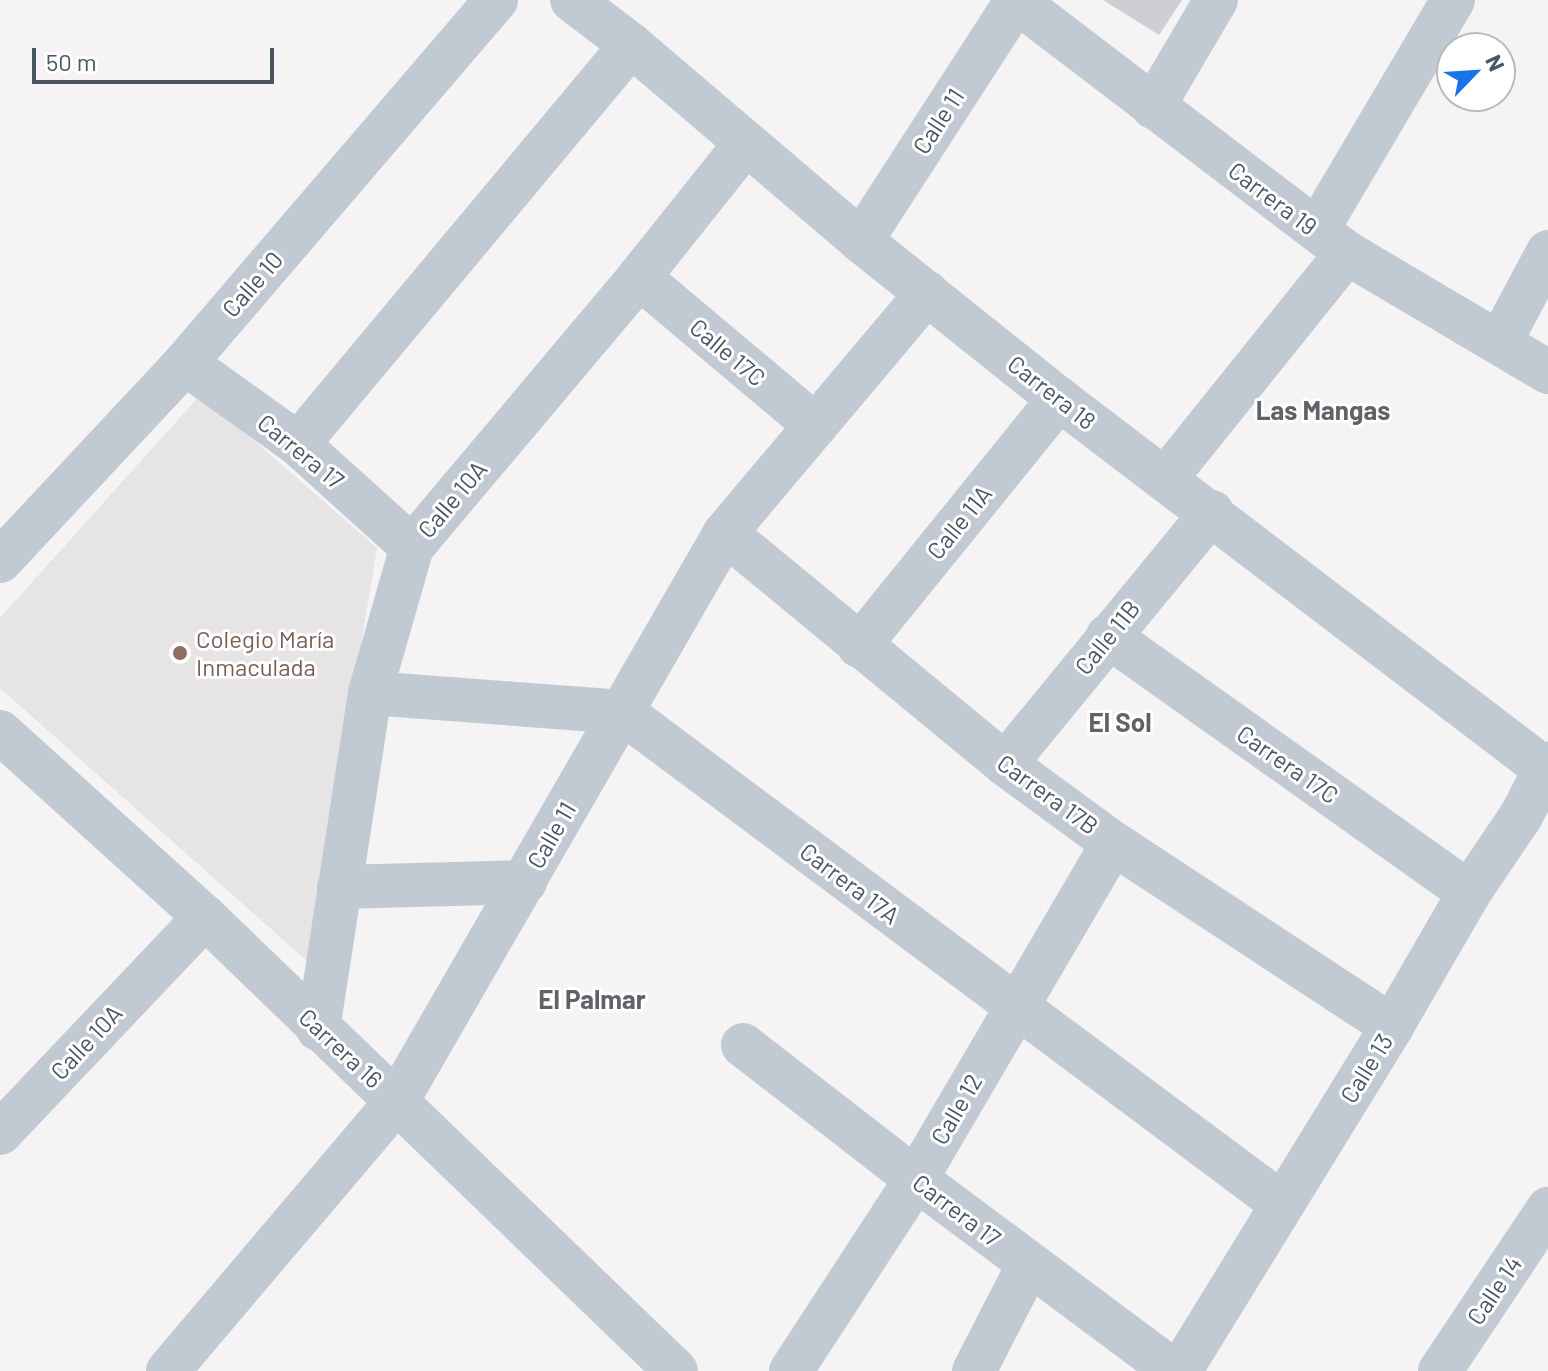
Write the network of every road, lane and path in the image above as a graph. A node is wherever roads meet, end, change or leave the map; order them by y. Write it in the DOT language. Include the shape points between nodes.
graph roads {
  1 [pos="496,0"];
  2 [pos="572,0"];
  3 [pos="1015,0"];
  4 [pos="1216,0"];
  5 [pos="1453,0"];
  6 [pos="631,45"];
  7 [pos="1153,107"];
  8 [pos="745,144"];
  9 [pos="861,241"];
  10 [pos="1332,242"];
  11 [pos="1548,252"];
  12 [pos="639,277"];
  13 [pos="927,293"];
  14 [pos="1500,342"];
  15 [pos="185,363"];
  16 [pos="1548,372"];
  17 [pos="1059,399"];
  18 [pos="816,426"];
  19 [pos="298,444"];
  20 [pos="1166,478"];
  21 [pos="1212,512"];
  22 [pos="725,533"];
  23 [pos="412,547"];
  24 [pos="0,561"];
  25 [pos="1108,636"];
  26 [pos="859,646"];
  27 [pos="370,693"];
  28 [pos="622,712"];
  29 [pos="6,749"];
  30 [pos="1005,764"];
  31 [pos="1547,767"];
  32 [pos="1535,826"];
  33 [pos="1113,843"];
  34 [pos="525,882"];
  35 [pos="339,887"];
  36 [pos="1469,893"];
  37 [pos="205,917"];
  38 [pos="1015,1007"];
  39 [pos="1392,1026"];
  40 [pos="318,1029"];
  41 [pos="743,1045"];
  42 [pos="397,1101"];
  43 [pos="0,1133"];
  44 [pos="916,1179"];
  45 [pos="1282,1204"];
  46 [pos="1548,1209"];
  47 [pos="1029,1264"];
  48 [pos="168,1371"];
  49 [pos="676,1371"];
  50 [pos="791,1371"];
  51 [pos="974,1371"];
  52 [pos="1177,1371"];
  53 [pos="1440,1371"];
  1 -- 15 [label="street, Calle 10"];
  2 -- 6 [label="street, Carrera 18"];
  3 -- 7 [label="street, Carrera 19"];
  3 -- 9 [label="street, Calle 11"];
  4 -- 7 [label="street"];
  5 -- 10 [label="street"];
  6 -- 8 [label="street, Carrera 18"];
  6 -- 19 [label="street"];
  7 -- 10 [label="street, Carrera 19"];
  8 -- 9 [label="street, Carrera 18"];
  8 -- 12 [label="street, Calle 10A"];
  9 -- 13 [label="street, Carrera 18"];
  10 -- 14 [label="street, Carrera 19"];
  10 -- 20 [label="street"];
  11 -- 14 [label="street"];
  12 -- 18 [label="street, Calle 17C"];
  12 -- 23 [label="street, Calle 10A"];
  13 -- 17 [label="street, Carrera 18"];
  13 -- 18 [label="street, Calle 11"];
  14 -- 16 [label="street, Carrera 19"];
  15 -- 19 [label="street, Carrera 17"];
  15 -- 24 [label="street, Calle 10"];
  17 -- 20 [label="street, Carrera 18"];
  17 -- 26 [label="street, Calle 11A"];
  18 -- 22 [label="street, Calle 11"];
  19 -- 23 [label="street, Carrera 17"];
  20 -- 21 [label="street, Carrera 18"];
  21 -- 25 [label="street, Calle 11B"];
  21 -- 31 [label="street, Carrera 18"];
  22 -- 26 [label="street, Carrera 17B"];
  22 -- 28 [label="street, Calle 11"];
  23 -- 27 [label="street, Calle 10A"];
  25 -- 30 [label="street, Calle 11B"];
  25 -- 36 [label="street, Carrera 17C"];
  26 -- 30 [label="street, Carrera 17B"];
  27 -- 28 [label="street"];
  27 -- 35 [label="street, Calle 10A"];
  28 -- 34 [label="street, Calle 11"];
  28 -- 38 [label="street, Carrera 17A"];
  29 -- 37 [label="street, Carrera 16"];
  30 -- 33 [label="street, Carrera 17B"];
  31 -- 32 [label="street, Calle 13"];
  32 -- 36 [label="street, Calle 13"];
  33 -- 38 [label="street, Calle 12"];
  33 -- 39 [label="street, Carrera 17B"];
  34 -- 35 [label="street"];
  34 -- 42 [label="street, Calle 11"];
  35 -- 40 [label="street, Calle 10A"];
  36 -- 39 [label="street, Calle 13"];
  37 -- 40 [label="street, Carrera 16"];
  37 -- 43 [label="street, Calle 10A"];
  38 -- 44 [label="street, Calle 12"];
  38 -- 45 [label="street, Carrera 17A"];
  39 -- 45 [label="street, Calle 13"];
  40 -- 42 [label="street, Carrera 16"];
  41 -- 44 [label="street, Carrera 17"];
  42 -- 48 [label="street, Calle 11"];
  42 -- 49 [label="street, Carrera 16"];
  44 -- 47 [label="street, Carrera 17"];
  44 -- 50 [label="street, Calle 12"];
  45 -- 52 [label="street, Calle 13"];
  46 -- 53 [label="street, Calle 14"];
  47 -- 51 [label="street"];
  47 -- 52 [label="street, Carrera 17"];
}
